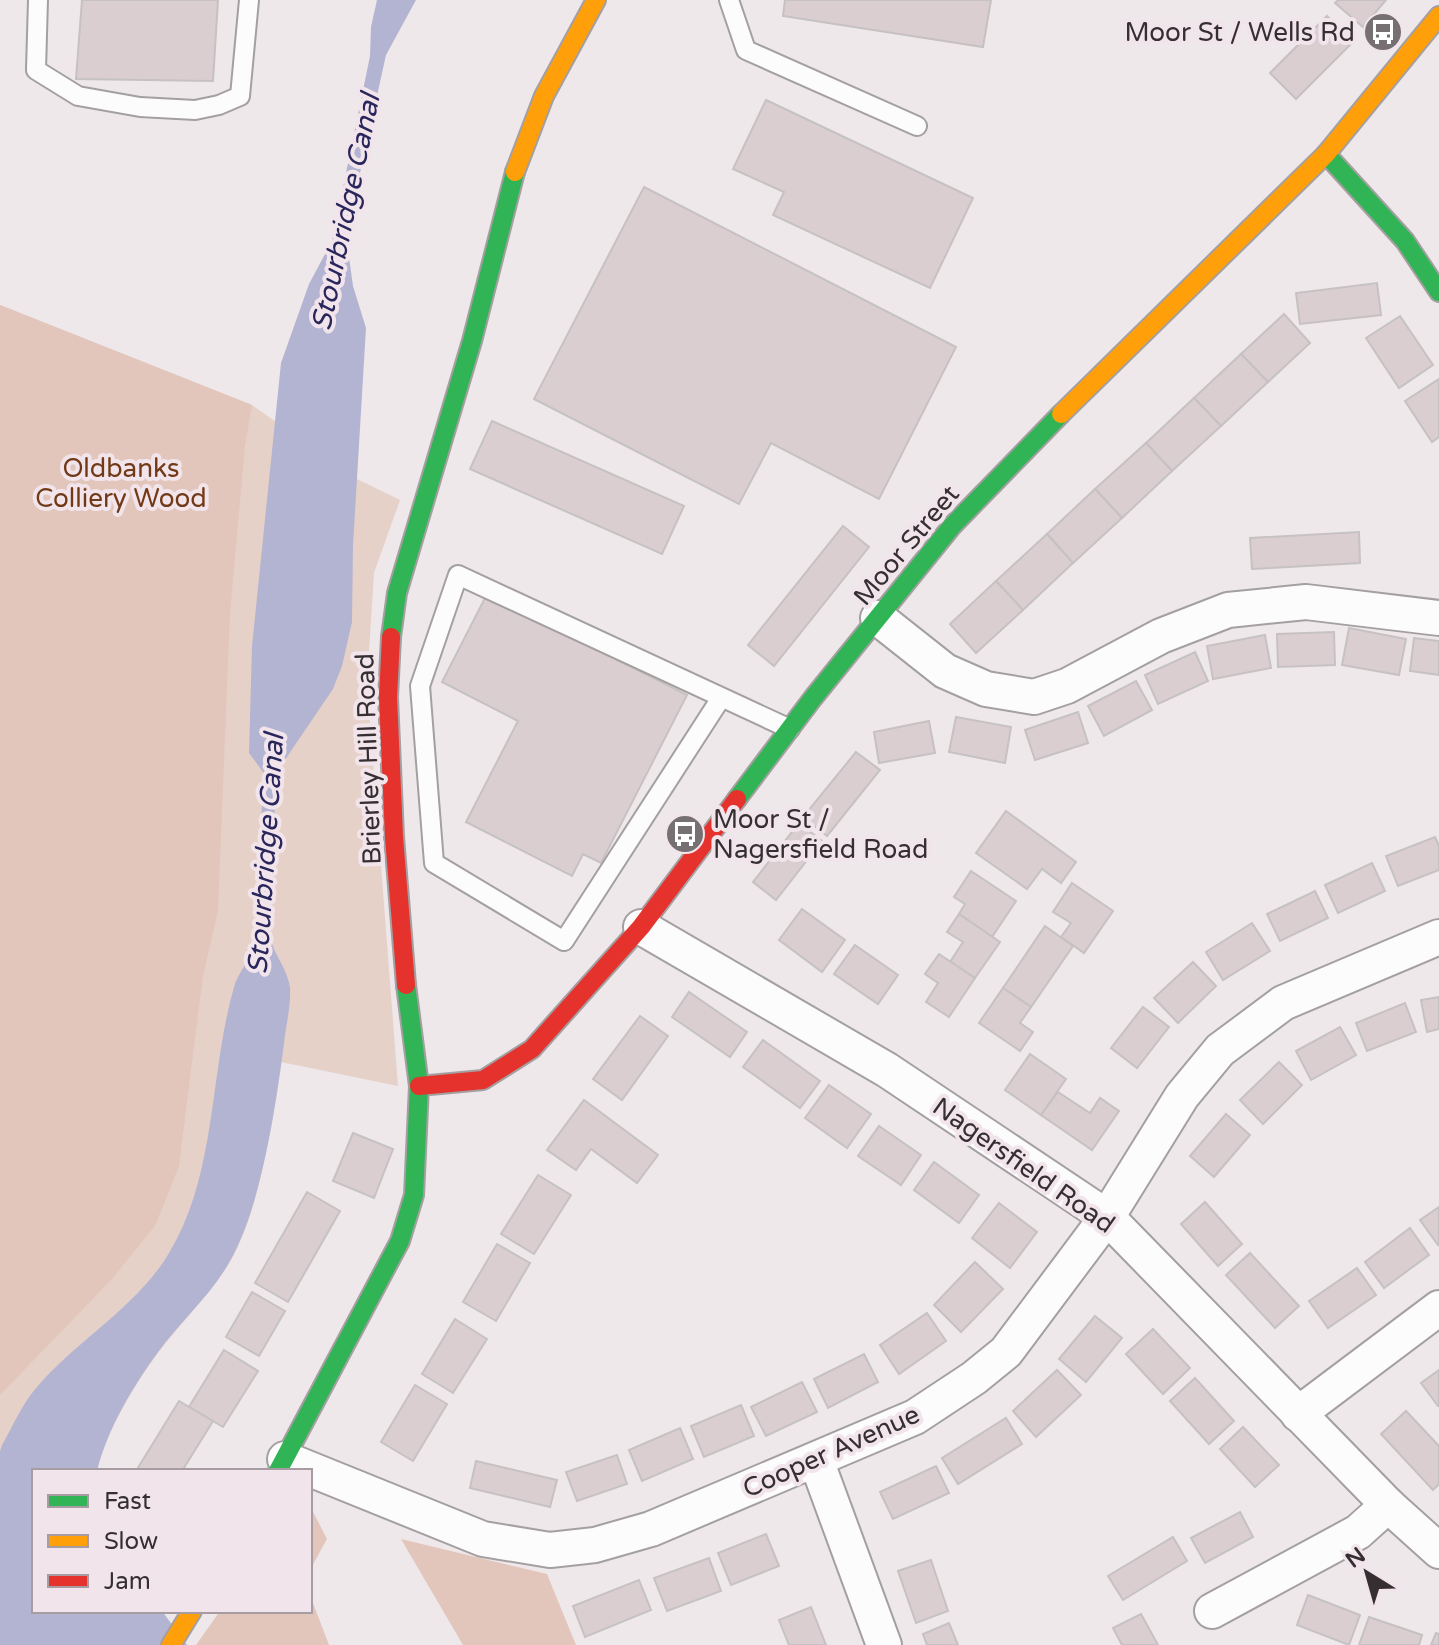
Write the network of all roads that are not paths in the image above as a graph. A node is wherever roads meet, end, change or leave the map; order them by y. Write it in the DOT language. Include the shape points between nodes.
graph roads {
  1 [pos="38,0"];
  2 [pos="249,0"];
  3 [pos="596,0"];
  4 [pos="729,0"];
  5 [pos="1439,16"];
  6 [pos="917,126"];
  7 [pos="1326,154"];
  8 [pos="1439,292"];
  9 [pos="878,618"];
  10 [pos="1439,618"];
  11 [pos="721,698"];
  12 [pos="790,729"];
  13 [pos="641,927"];
  14 [pos="1439,937"];
  15 [pos="419,1086"];
  16 [pos="1107,1217"];
  17 [pos="1439,1308"];
  18 [pos="1298,1414"];
  19 [pos="816,1460"];
  20 [pos="281,1465"];
  21 [pos="312,1476"];
  22 [pos="1388,1505"];
  23 [pos="1439,1551"];
  24 [pos="1212,1611"];
  25 [pos="191,1613"];
  26 [pos="171,1645"];
  27 [pos="884,1645"];
  1 -- 2 [label="lane" via="36,70 78,96 195,110 240,96"];
  3 -- 15 [label="street, Brierley Hill Road" via="544,96 516,168 472,341 397,593 388,697 394,837"];
  4 -- 6 [label="lane" via="746,50"];
  5 -- 7 [label="street, Moor Street"];
  7 -- 8 [label="street" via="1405,241"];
  7 -- 9 [label="street, Moor Street" via="952,526"];
  9 -- 10 [label="street" via="945,671 986,689 1034,697 1228,610 1306,602"];
  9 -- 12 [label="street, Moor Street"];
  11 -- 11 [label="lane" via="458,575 420,686 434,863 564,941"];
  11 -- 12 [label="lane"];
  12 -- 13 [label="street, Moor Street"];
  13 -- 15 [label="street, Moor Street" via="532,1049 483,1080"];
  13 -- 16 [label="street, Nagersfield Road" via="887,1070"];
  14 -- 16 [label="street, Cooper Avenue" via="1283,1003 1220,1050 1182,1096"];
  15 -- 20 [label="street, Brierley Hill Road" via="414,1195 400,1241"];
  16 -- 18 [label="street, Nagersfield Road"];
  16 -- 19 [label="street, Cooper Avenue" via="1006,1352 915,1417"];
  17 -- 18 [label="street"];
  18 -- 22 [label="street, Nagersfield Road"];
  19 -- 21 [label="street, Cooper Avenue" via="651,1529 595,1545 550,1550 483,1539"];
  19 -- 27 [label="street"];
  22 -- 23 [label="street, Nagersfield Road"];
  22 -- 24 [label="street" via="1358,1532"];
  25 -- 26 [label="street"];
}
